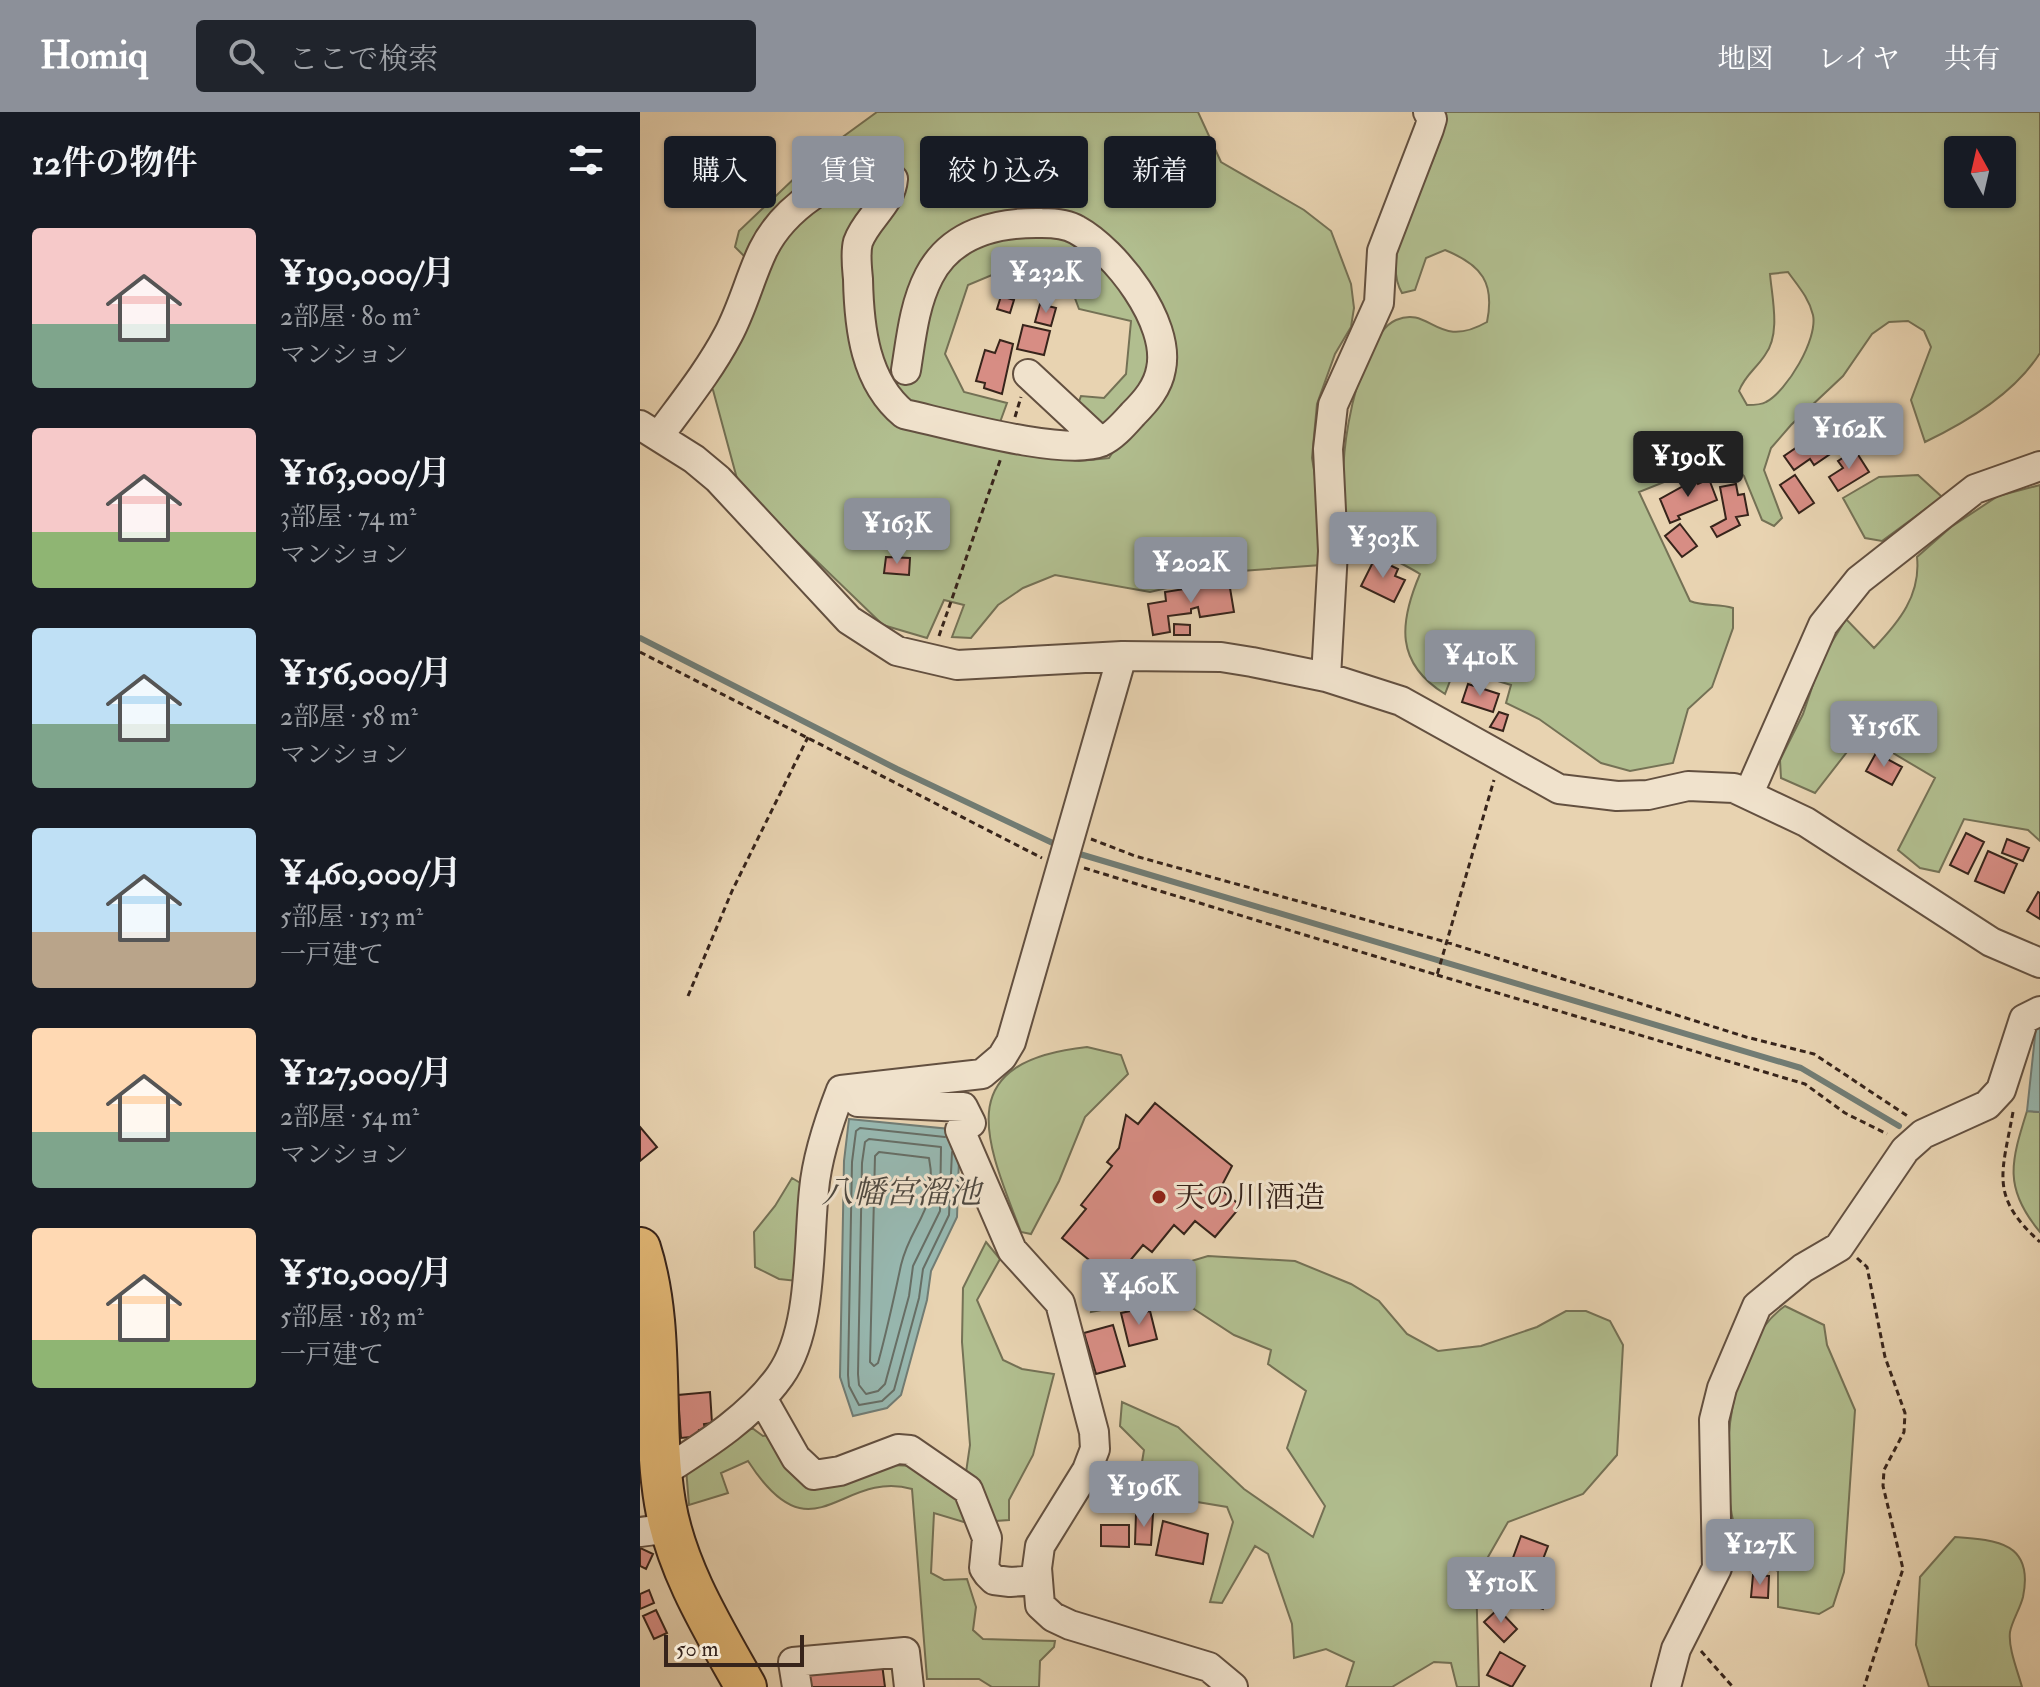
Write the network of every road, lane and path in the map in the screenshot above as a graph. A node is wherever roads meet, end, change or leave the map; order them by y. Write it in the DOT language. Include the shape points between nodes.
graph roads {
  1 [pos="1428,112"];
  2 [pos="906,370"];
  3 [pos="1026,380"];
  4 [pos="650,431"];
  5 [pos="1008,436"];
  6 [pos="1101,442"];
  7 [pos="2040,466"];
  8 [pos="945,619"];
  9 [pos="640,652"];
  10 [pos="1122,656"];
  11 [pos="1326,677"];
  12 [pos="808,737"];
  13 [pos="1501,757"];
  14 [pos="1749,793"];
  15 [pos="1067,848"];
  16 [pos="1446,942"];
  17 [pos="2040,963"];
  18 [pos="1437,975"];
  19 [pos="688,996"];
  20 [pos="2040,1011"];
  21 [pos="837,1101"];
  22 [pos="2015,1102"];
  23 [pos="1914,1142"];
  24 [pos="2040,1242"];
  25 [pos="1839,1247"];
  26 [pos="640,1248"];
  27 [pos="762,1398"];
  28 [pos="662,1473"];
  29 [pos="655,1530"];
  30 [pos="1038,1580"];
  31 [pos="1685,1633"];
  32 [pos="746,1687"];
  33 [pos="797,1687"];
  34 [pos="909,1687"];
  35 [pos="1233,1687"];
  36 [pos="1666,1687"];
  37 [pos="1733,1687"];
  38 [pos="1864,1687"];
  1 -- 11 [label="street" via="1429,129 1382,251 1379,303 1333,405"];
  2 -- 6 [label="street" via="915,314 929,275 945,252 982,229 1017,222 1075,228 1105,250 1140,295 1161,348 1162,368 1151,395"];
  3 -- 5 [label="path"];
  3 -- 6 [label="street"];
  4 -- 5 [label="street" via="713,361 764,248 780,225 795,208 832,184 879,166 893,179 892,192 857,244 864,348 878,383 904,414"];
  4 -- 10 [label="street" via="718,479 849,620 897,651 957,665"];
  5 -- 6 [label="street" via="1070,447"];
  5 -- 8 [label="path"];
  7 -- 14 [label="street" via="1975,489 1859,580 1823,625"];
  9 -- 12 [label="path"];
  10 -- 11 [label="street" via="1221,657"];
  10 -- 15 [label="street"];
  11 -- 13 [label="street" via="1401,701"];
  12 -- 15 [label="path" via="1035,855"];
  12 -- 19 [label="path" via="732,891"];
  13 -- 14 [label="street" via="1559,789 1617,796 1709,786"];
  13 -- 16 [label="path"];
  14 -- 17 [label="street" via="1806,822 1991,942"];
  15 -- 16 [label="path" via="1135,856"];
  15 -- 18 [label="path" via="1088,869"];
  15 -- 21 [label="street" via="1036,962 1002,1057 982,1074 841,1090"];
  16 -- 18 [label="path"];
  16 -- 23 [label="path" via="1814,1054 1913,1120"];
  18 -- 23 [label="path" via="1805,1084 1845,1113"];
  20 -- 23 [label="street" via="2024,1019 2010,1071 1994,1098"];
  21 -- 27 [label="street" via="814,1187 800,1323 783,1373"];
  21 -- 30 [label="street" via="963,1107 971,1123 960,1130 1012,1250 1060,1303 1088,1402 1095,1449 1040,1546"];
  22 -- 24 [label="path" via="2003,1197"];
  23 -- 25 [label="street"];
  25 -- 31 [label="street" via="1757,1306 1737,1349 1714,1420 1717,1568"];
  25 -- 38 [label="path" via="1867,1267 1885,1357 1905,1413 1904,1432 1884,1470 1883,1486 1903,1569"];
  26 -- 28 [label="highway" via="651,1295"];
  27 -- 28 [label="street"];
  27 -- 30 [label="street" via="796,1458 814,1475 898,1449 927,1460 968,1490 975,1502 987,1538 988,1574 1010,1582"];
  28 -- 29 [label="highway"];
  29 -- 32 [label="highway"];
  30 -- 35 [label="street" via="1040,1605 1053,1617 1209,1667"];
  31 -- 36 [label="street"];
  31 -- 37 [label="path"];
  33 -- 34 [label="street" via="793,1662 905,1652"];
}
